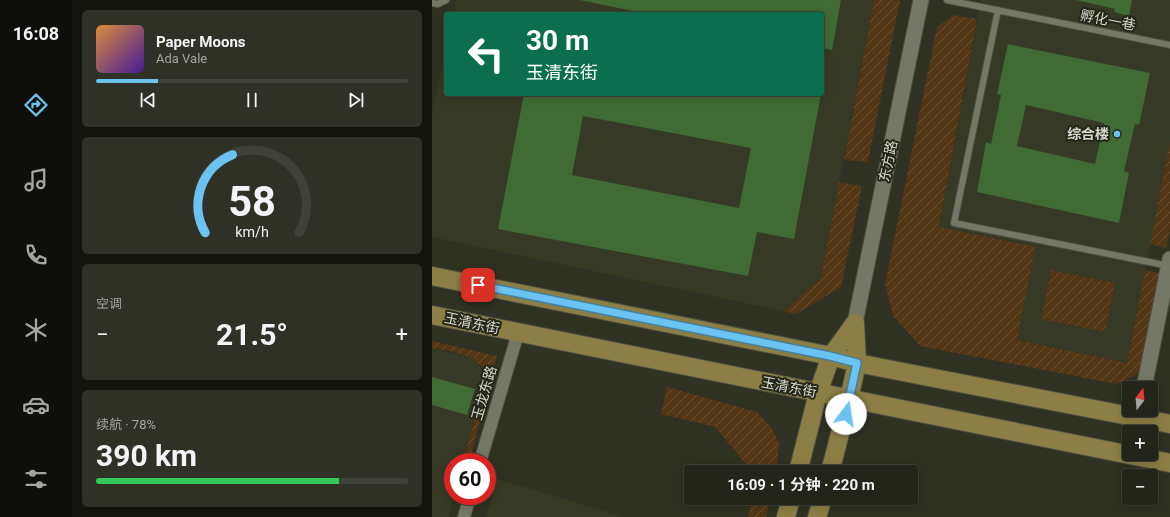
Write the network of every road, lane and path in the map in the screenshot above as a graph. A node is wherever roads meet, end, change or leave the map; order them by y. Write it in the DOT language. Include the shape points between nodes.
graph roads {
  1 [pos="446,0"];
  2 [pos="921,0"];
  3 [pos="947,0"];
  4 [pos="432,3"];
  5 [pos="998,10"];
  6 [pos="1170,45"];
  7 [pos="1169,263"];
  8 [pos="432,276"];
  9 [pos="432,314"];
  10 [pos="855,323"];
  11 [pos="518,333"];
  12 [pos="830,356"];
  13 [pos="857,363"];
  14 [pos="1145,381"];
  15 [pos="818,393"];
  16 [pos="850,399"];
  17 [pos="1122,411"];
  18 [pos="1148,417"];
  19 [pos="1170,424"];
  20 [pos="483,453"];
  21 [pos="1170,463"];
  22 [pos="800,465"];
  23 [pos="832,465"];
  24 [pos="467,505"];
  25 [pos="789,505"];
  26 [pos="821,505"];
  27 [pos="464,517"];
  28 [pos="786,517"];
  29 [pos="817,517"];
  1 -- 4 [label="lane" via="438,4"];
  2 -- 10 [label="street, 东方路"];
  3 -- 5 [label="lane, 孵化一巷"];
  5 -- 6 [label="lane, 孵化一巷"];
  5 -- 7 [label="lane" via="954,223"];
  7 -- 14 [label="street"];
  8 -- 12 [label="main road"];
  9 -- 11 [label="main road, 玉清东街"];
  10 -- 12 [label="main road, 东方路"];
  10 -- 13 [label="main road, 东方路"];
  11 -- 15 [label="main road, 玉清东街"];
  11 -- 20 [label="street, 玉龙东路"];
  12 -- 13 [label="main road"];
  12 -- 15 [label="main road, 东方路"];
  13 -- 16 [label="main road, 东方路"];
  13 -- 17 [label="main road"];
  15 -- 16 [label="main road, 玉清东街"];
  15 -- 22 [label="main road, 东方路"];
  16 -- 21 [label="main road, 玉清东街"];
  16 -- 23 [label="main road, 东方路"];
  18 -- 19 [label="main road"];
  24 -- 27 [label="street"];
  25 -- 28 [label="main road"];
  26 -- 29 [label="main road"];
}
